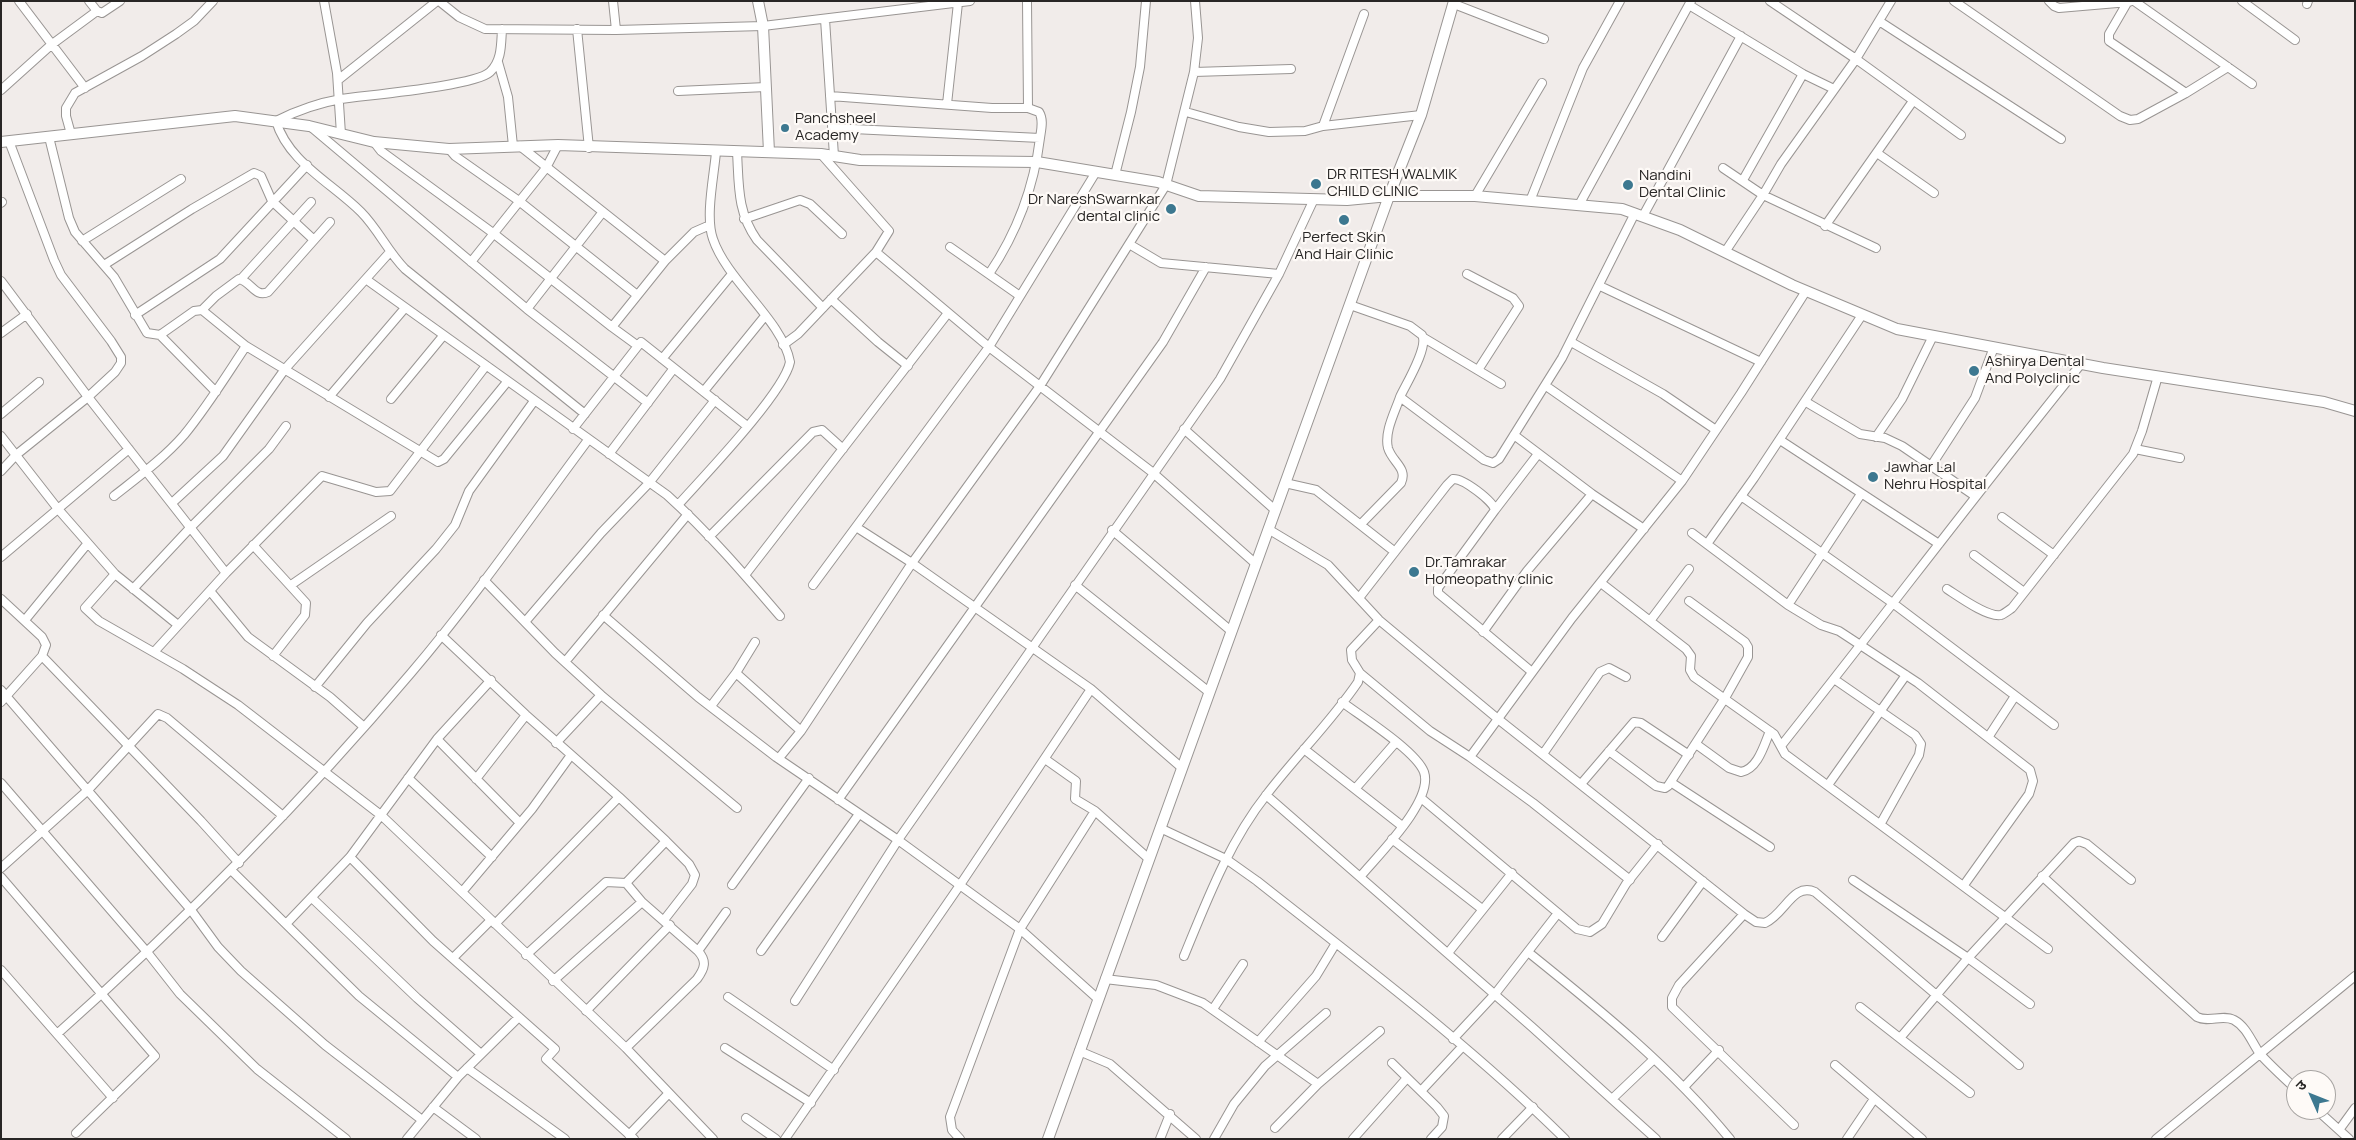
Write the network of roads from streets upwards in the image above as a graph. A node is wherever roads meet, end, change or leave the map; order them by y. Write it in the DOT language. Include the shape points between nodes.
graph roads {
  1 [pos="19,1"];
  2 [pos="89,1"];
  3 [pos="120,1"];
  4 [pos="212,1"];
  5 [pos="324,1"];
  6 [pos="438,1"];
  7 [pos="613,1"];
  8 [pos="758,1"];
  9 [pos="970,1"];
  10 [pos="1027,1"];
  11 [pos="1146,1"];
  12 [pos="1195,1"];
  13 [pos="1620,1"];
  14 [pos="1770,1"];
  15 [pos="1891,1"];
  16 [pos="1954,1"];
  17 [pos="2049,1"];
  18 [pos="2242,1"];
  19 [pos="2133,2"];
  20 [pos="958,3"];
  21 [pos="1454,3"];
  22 [pos="1690,3"];
  23 [pos="97,11"];
  24 [pos="1364,14"];
  25 [pos="825,19"];
  26 [pos="1879,21"];
  27 [pos="763,26"];
  28 [pos="502,29"];
  29 [pos="577,29"];
  30 [pos="616,30"];
  31 [pos="1741,36"];
  32 [pos="1544,39"];
  33 [pos="2295,40"];
  34 [pos="51,45"];
  35 [pos="1856,58"];
  36 [pos="498,62"];
  37 [pos="2228,67"];
  38 [pos="1291,69"];
  39 [pos="1194,72"];
  40 [pos="1803,74"];
  41 [pos="338,80"];
  42 [pos="1542,82"];
  43 [pos="2252,84"];
  44 [pos="766,87"];
  45 [pos="85,88"];
  46 [pos="1834,89"];
  47 [pos="1,90"];
  48 [pos="678,91"];
  49 [pos="2186,94"];
  50 [pos="830,96"];
  51 [pos="339,100"];
  52 [pos="1913,101"];
  53 [pos="947,104"];
  54 [pos="1028,108"];
  55 [pos="1186,112"];
  56 [pos="1421,115"];
  57 [pos="276,121"];
  58 [pos="309,126"];
  59 [pos="1323,126"];
  60 [pos="832,128"];
  61 [pos="71,134"];
  62 [pos="341,134"];
  63 [pos="1961,135"];
  64 [pos="49,137"];
  65 [pos="1040,138"];
  66 [pos="2061,140"];
  67 [pos="5,141"];
  68 [pos="374,142"];
  69 [pos="558,145"];
  70 [pos="516,146"];
  71 [pos="589,148"];
  72 [pos="449,149"];
  73 [pos="716,152"];
  74 [pos="737,152"];
  75 [pos="769,152"];
  76 [pos="1877,153"];
  77 [pos="821,154"];
  78 [pos="834,156"];
  79 [pos="1037,162"];
  80 [pos="307,165"];
  81 [pos="546,168"];
  82 [pos="1723,168"];
  83 [pos="1096,172"];
  84 [pos="1115,175"];
  85 [pos="181,179"];
  86 [pos="1743,180"];
  87 [pos="1166,185"];
  88 [pos="1934,193"];
  89 [pos="1763,195"];
  90 [pos="1389,196"];
  91 [pos="1475,196"];
  92 [pos="1314,199"];
  93 [pos="272,201"];
  94 [pos="519,201"];
  95 [pos="1530,201"];
  96 [pos="311,202"];
  97 [pos="1579,205"];
  98 [pos="602,213"];
  99 [pos="1639,214"];
  100 [pos="744,218"];
  101 [pos="294,222"];
  102 [pos="330,222"];
  103 [pos="710,225"];
  104 [pos="1825,226"];
  105 [pos="493,233"];
  106 [pos="842,234"];
  107 [pos="314,240"];
  108 [pos="82,241"];
  109 [pos="1128,244"];
  110 [pos="576,247"];
  111 [pos="950,247"];
  112 [pos="1876,248"];
  113 [pos="390,252"];
  114 [pos="876,252"];
  115 [pos="1724,252"];
  116 [pos="471,262"];
  117 [pos="665,262"];
  118 [pos="104,265"];
  119 [pos="1206,268"];
  120 [pos="732,274"];
  121 [pos="989,274"];
  122 [pos="1279,274"];
  123 [pos="1467,274"];
  124 [pos="241,279"];
  125 [pos="366,280"];
  126 [pos="550,280"];
  127 [pos="1,281"];
  128 [pos="1600,286"];
  129 [pos="1806,291"];
  130 [pos="637,295"];
  131 [pos="1020,296"];
  132 [pos="831,299"];
  133 [pos="1350,305"];
  134 [pos="405,308"];
  135 [pos="823,308"];
  136 [pos="528,309"];
  137 [pos="202,310"];
  138 [pos="948,313"];
  139 [pos="27,314"];
  140 [pos="135,315"];
  141 [pos="1862,315"];
  142 [pos="765,316"];
  143 [pos="612,327"];
  144 [pos="1,333"];
  145 [pos="160,335"];
  146 [pos="443,336"];
  147 [pos="1933,336"];
  148 [pos="1424,338"];
  149 [pos="1571,342"];
  150 [pos="783,345"];
  151 [pos="246,346"];
  152 [pos="638,346"];
  153 [pos="989,347"];
  154 [pos="1994,347"];
  155 [pos="662,359"];
  156 [pos="1761,362"];
  157 [pos="2081,364"];
  158 [pos="908,366"];
  159 [pos="485,367"];
  160 [pos="674,368"];
  161 [pos="285,369"];
  162 [pos="1478,370"];
  163 [pos="2158,376"];
  164 [pos="614,377"];
  165 [pos="38,382"];
  166 [pos="507,382"];
  167 [pos="1502,384"];
  168 [pos="1040,386"];
  169 [pos="1546,386"];
  170 [pos="704,391"];
  171 [pos="216,392"];
  172 [pos="88,397"];
  173 [pos="329,397"];
  174 [pos="1400,397"];
  175 [pos="391,399"];
  176 [pos="715,400"];
  177 [pos="534,401"];
  178 [pos="1806,402"];
  179 [pos="648,403"];
  180 [pos="2355,411"];
  181 [pos="1,414"];
  182 [pos="585,414"];
  183 [pos="286,426"];
  184 [pos="748,426"];
  185 [pos="573,429"];
  186 [pos="1184,429"];
  187 [pos="1716,430"];
  188 [pos="1100,432"];
  189 [pos="1,436"];
  190 [pos="1514,436"];
  191 [pos="1876,437"];
  192 [pos="588,440"];
  193 [pos="1780,440"];
  194 [pos="844,447"];
  195 [pos="129,449"];
  196 [pos="2135,449"];
  197 [pos="422,452"];
  198 [pos="609,454"];
  199 [pos="1538,454"];
  200 [pos="16,456"];
  201 [pos="2180,458"];
  202 [pos="1931,466"];
  203 [pos="1,471"];
  204 [pos="146,471"];
  205 [pos="1152,472"];
  206 [pos="1682,481"];
  207 [pos="649,483"];
  208 [pos="1285,483"];
  209 [pos="1592,494"];
  210 [pos="1861,494"];
  211 [pos="114,496"];
  212 [pos="1741,496"];
  213 [pos="1975,496"];
  214 [pos="172,504"];
  215 [pos="678,505"];
  216 [pos="58,509"];
  217 [pos="1275,510"];
  218 [pos="1494,510"];
  219 [pos="688,514"];
  220 [pos="391,516"];
  221 [pos="2002,517"];
  222 [pos="1361,524"];
  223 [pos="856,527"];
  224 [pos="190,528"];
  225 [pos="1268,529"];
  226 [pos="1644,529"];
  227 [pos="1112,530"];
  228 [pos="1692,534"];
  229 [pos="709,537"];
  230 [pos="88,543"];
  231 [pos="1707,544"];
  232 [pos="1939,544"];
  233 [pos="253,545"];
  234 [pos="1395,552"];
  235 [pos="1822,553"];
  236 [pos="1974,555"];
  237 [pos="2054,555"];
  238 [pos="1,557"];
  239 [pos="912,563"];
  240 [pos="1256,564"];
  241 [pos="1689,569"];
  242 [pos="226,573"];
  243 [pos="115,574"];
  244 [pos="745,575"];
  245 [pos="484,580"];
  246 [pos="1601,583"];
  247 [pos="291,584"];
  248 [pos="1075,584"];
  249 [pos="813,585"];
  250 [pos="133,589"];
  251 [pos="1947,589"];
  252 [pos="210,591"];
  253 [pos="2024,592"];
  254 [pos="1358,598"];
  255 [pos="1,599"];
  256 [pos="1689,601"];
  257 [pos="1894,604"];
  258 [pos="1788,605"];
  259 [pos="975,607"];
  260 [pos="603,616"];
  261 [pos="780,616"];
  262 [pos="25,620"];
  263 [pos="1380,620"];
  264 [pos="1650,621"];
  265 [pos="525,622"];
  266 [pos="178,626"];
  267 [pos="1232,631"];
  268 [pos="1483,632"];
  269 [pos="442,634"];
  270 [pos="755,642"];
  271 [pos="1861,645"];
  272 [pos="1031,648"];
  273 [pos="154,652"];
  274 [pos="42,656"];
  275 [pos="273,656"];
  276 [pos="565,662"];
  277 [pos="1532,672"];
  278 [pos="736,673"];
  279 [pos="1360,673"];
  280 [pos="1906,675"];
  281 [pos="1626,677"];
  282 [pos="1834,679"];
  283 [pos="490,680"];
  284 [pos="315,687"];
  285 [pos="1091,690"];
  286 [pos="1209,692"];
  287 [pos="601,694"];
  288 [pos="3,696"];
  289 [pos="2015,696"];
  290 [pos="1725,698"];
  291 [pos="1342,702"];
  292 [pos="710,706"];
  293 [pos="1881,711"];
  294 [pos="526,715"];
  295 [pos="1498,719"];
  296 [pos="2054,725"];
  297 [pos="364,726"];
  298 [pos="798,729"];
  299 [pos="1770,731"];
  300 [pos="1989,736"];
  301 [pos="437,739"];
  302 [pos="1396,742"];
  303 [pos="556,743"];
  304 [pos="1696,744"];
  305 [pos="128,746"];
  306 [pos="1781,746"];
  307 [pos="1304,749"];
  308 [pos="1609,751"];
  309 [pos="1543,754"];
  310 [pos="571,755"];
  311 [pos="1689,755"];
  312 [pos="775,756"];
  313 [pos="1470,757"];
  314 [pos="1044,758"];
  315 [pos="1182,768"];
  316 [pos="325,770"];
  317 [pos="408,778"];
  318 [pos="809,778"];
  319 [pos="476,779"];
  320 [pos="1672,783"];
  321 [pos="1,784"];
  322 [pos="1581,784"];
  323 [pos="1828,785"];
  324 [pos="1355,789"];
  325 [pos="88,790"];
  326 [pos="1266,795"];
  327 [pos="619,796"];
  328 [pos="1421,798"];
  329 [pos="838,800"];
  330 [pos="737,808"];
  331 [pos="1095,811"];
  332 [pos="859,814"];
  333 [pos="283,816"];
  334 [pos="382,816"];
  335 [pos="520,823"];
  336 [pos="1881,823"];
  337 [pos="1402,826"];
  338 [pos="1160,828"];
  339 [pos="44,831"];
  340 [pos="1392,839"];
  341 [pos="898,840"];
  342 [pos="666,841"];
  343 [pos="1658,844"];
  344 [pos="1770,848"];
  345 [pos="350,857"];
  346 [pos="492,857"];
  347 [pos="1149,859"];
  348 [pos="1226,859"];
  349 [pos="239,863"];
  350 [pos="1,868"];
  351 [pos="231,870"];
  352 [pos="1512,873"];
  353 [pos="1,876"];
  354 [pos="2042,876"];
  355 [pos="1360,877"];
  356 [pos="1630,880"];
  357 [pos="1853,880"];
  358 [pos="2131,880"];
  359 [pos="1703,881"];
  360 [pos="626,883"];
  361 [pos="732,885"];
  362 [pos="960,885"];
  363 [pos="1964,885"];
  364 [pos="462,892"];
  365 [pos="312,898"];
  366 [pos="642,902"];
  367 [pos="1482,909"];
  368 [pos="191,910"];
  369 [pos="726,912"];
  370 [pos="1558,913"];
  371 [pos="1744,914"];
  372 [pos="2006,917"];
  373 [pos="493,922"];
  374 [pos="667,922"];
  375 [pos="286,924"];
  376 [pos="1020,929"];
  377 [pos="1662,937"];
  378 [pos="1336,943"];
  379 [pos="2048,949"];
  380 [pos="698,951"];
  381 [pos="761,951"];
  382 [pos="147,952"];
  383 [pos="1528,952"];
  384 [pos="1448,953"];
  385 [pos="526,955"];
  386 [pos="1184,956"];
  387 [pos="453,958"];
  388 [pos="1968,958"];
  389 [pos="1243,964"];
  390 [pos="1,970"];
  391 [pos="2355,976"];
  392 [pos="1106,978"];
  393 [pos="553,981"];
  394 [pos="102,994"];
  395 [pos="1495,994"];
  396 [pos="1936,994"];
  397 [pos="728,997"];
  398 [pos="1098,999"];
  399 [pos="795,1001"];
  400 [pos="2030,1004"];
  401 [pos="1860,1007"];
  402 [pos="1213,1009"];
  403 [pos="586,1011"];
  404 [pos="1326,1013"];
  405 [pos="519,1017"];
  406 [pos="1380,1031"];
  407 [pos="57,1034"];
  408 [pos="1900,1038"];
  409 [pos="1453,1039"];
  410 [pos="1258,1042"];
  411 [pos="1462,1047"];
  412 [pos="626,1048"];
  413 [pos="725,1048"];
  414 [pos="1719,1050"];
  415 [pos="1079,1051"];
  416 [pos="481,1054"];
  417 [pos="2260,1054"];
  418 [pos="1275,1055"];
  419 [pos="1654,1059"];
  420 [pos="1392,1063"];
  421 [pos="1835,1065"];
  422 [pos="2019,1065"];
  423 [pos="467,1068"];
  424 [pos="834,1070"];
  425 [pos="458,1078"];
  426 [pos="1407,1078"];
  427 [pos="2286,1079"];
  428 [pos="1318,1084"];
  429 [pos="1684,1087"];
  430 [pos="1421,1091"];
  431 [pos="670,1093"];
  432 [pos="1970,1093"];
  433 [pos="113,1098"];
  434 [pos="1612,1099"];
  435 [pos="1874,1099"];
  436 [pos="812,1103"];
  437 [pos="433,1107"];
  438 [pos="1533,1107"];
  439 [pos="2355,1108"];
  440 [pos="1170,1114"];
  441 [pos="746,1118"];
  442 [pos="422,1120"];
  443 [pos="2328,1120"];
  444 [pos="1794,1125"];
  445 [pos="1275,1128"];
  446 [pos="2339,1130"];
  447 [pos="76,1133"];
  448 [pos="632,1137"];
  449 [pos="346,1139"];
  450 [pos="407,1139"];
  451 [pos="476,1139"];
  452 [pos="565,1139"];
  453 [pos="713,1139"];
  454 [pos="776,1139"];
  455 [pos="785,1139"];
  456 [pos="960,1139"];
  457 [pos="1048,1139"];
  458 [pos="1160,1139"];
  459 [pos="1196,1139"];
  460 [pos="1214,1139"];
  461 [pos="1352,1139"];
  462 [pos="1431,1139"];
  463 [pos="1502,1139"];
  464 [pos="1565,1139"];
  465 [pos="1656,1139"];
  466 [pos="1730,1139"];
  467 [pos="1847,1139"];
  468 [pos="1922,1139"];
  469 [pos="2156,1139"];
  470 [pos="2349,1139"];
  1 -- 34 [label="street"];
  2 -- 23 [label="street"];
  3 -- 23 [label="street" via="104,12"];
  4 -- 45 [label="street" via="176,34"];
  5 -- 41 [label="street"];
  6 -- 28 [label="street" via="471,24 485,29"];
  6 -- 41 [label="street"];
  7 -- 30 [label="street"];
  8 -- 27 [label="street"];
  9 -- 20 [label="street"];
  10 -- 54 [label="street"];
  11 -- 84 [label="street" via="1140,67"];
  12 -- 39 [label="street" via="1198,38"];
  13 -- 95 [label="street" via="1583,68"];
  14 -- 35 [label="street"];
  15 -- 26 [label="street"];
  16 -- 49 [label="street" via="2126,119 2138,119"];
  17 -- 19 [label="street" via="2059,8"];
  18 -- 33 [label="street"];
  19 -- 37 [label="street"];
  19 -- 49 [label="street" via="2109,34 2109,41"];
  20 -- 25 [label="street"];
  20 -- 53 [label="street"];
  21 -- 32 [label="street"];
  21 -- 56 [label="street"];
  22 -- 31 [label="street"];
  22 -- 97 [label="street"];
  23 -- 34 [label="street"];
  24 -- 59 [label="street"];
  25 -- 27 [label="street"];
  25 -- 50 [label="street"];
  26 -- 35 [label="street"];
  26 -- 66 [label="street"];
  27 -- 30 [label="street"];
  27 -- 44 [label="street"];
  28 -- 29 [label="street"];
  28 -- 36 [label="street"];
  29 -- 30 [label="street"];
  29 -- 71 [label="street"];
  31 -- 40 [label="street"];
  31 -- 99 [label="street"];
  34 -- 45 [label="street"];
  34 -- 47 [label="street"];
  35 -- 46 [label="street"];
  35 -- 52 [label="street"];
  36 -- 51 [label="street" via="484,76 455,83"];
  36 -- 70 [label="street"];
  37 -- 43 [label="street"];
  37 -- 49 [label="street"];
  38 -- 39 [label="street"];
  39 -- 55 [label="street"];
  40 -- 46 [label="street"];
  40 -- 86 [label="street"];
  41 -- 51 [label="street"];
  42 -- 91 [label="street"];
  44 -- 48 [label="street"];
  44 -- 75 [label="street"];
  45 -- 61 [label="street" via="75,93 66,108"];
  46 -- 89 [label="street"];
  50 -- 53 [label="street"];
  50 -- 60 [label="street"];
  51 -- 57 [label="street" via="312,106"];
  51 -- 62 [label="street"];
  52 -- 63 [label="street"];
  52 -- 76 [label="street"];
  53 -- 54 [label="street"];
  54 -- 65 [label="street" via="1041,115"];
  55 -- 59 [label="street" via="1269,132 1305,131"];
  55 -- 87 [label="street"];
  56 -- 59 [label="street"];
  56 -- 90 [label="street"];
  57 -- 58 [label="street"];
  57 -- 61 [label="street" via="235,116"];
  57 -- 80 [label="street" via="285,143"];
  58 -- 62 [label="street"];
  58 -- 116 [label="street"];
  60 -- 65 [label="street"];
  60 -- 78 [label="street"];
  61 -- 64 [label="street"];
  62 -- 68 [label="street"];
  64 -- 67 [label="street"];
  64 -- 108 [label="street" via="70,218"];
  65 -- 79 [label="street"];
  67 -- 172 [label="street" via="61,275 120,357 119,367"];
  68 -- 72 [label="street"];
  68 -- 105 [label="street" via="381,151"];
  69 -- 70 [label="street"];
  69 -- 71 [label="street"];
  69 -- 81 [label="street"];
  70 -- 72 [label="street"];
  70 -- 81 [label="street"];
  71 -- 73 [label="street"];
  72 -- 94 [label="street"];
  73 -- 74 [label="street"];
  73 -- 103 [label="street"];
  74 -- 75 [label="street"];
  74 -- 100 [label="street"];
  75 -- 77 [label="street"];
  76 -- 88 [label="street"];
  76 -- 104 [label="street"];
  77 -- 78 [label="street"];
  77 -- 114 [label="street" via="889,231"];
  78 -- 79 [label="street" via="860,160"];
  79 -- 83 [label="street"];
  79 -- 121 [label="street" via="1020,217"];
  80 -- 93 [label="street"];
  80 -- 113 [label="street" via="361,212"];
  81 -- 94 [label="street"];
  81 -- 98 [label="street"];
  82 -- 86 [label="street"];
  83 -- 84 [label="street"];
  83 -- 131 [label="street"];
  84 -- 87 [label="street"];
  85 -- 108 [label="street"];
  86 -- 89 [label="street"];
  87 -- 92 [label="street" via="1199,196"];
  87 -- 109 [label="street"];
  89 -- 104 [label="street"];
  89 -- 115 [label="street"];
  90 -- 91 [label="street"];
  90 -- 92 [label="street"];
  90 -- 133 [label="street"];
  91 -- 95 [label="street"];
  92 -- 122 [label="street"];
  93 -- 101 [label="street"];
  93 -- 118 [label="street" via="261,176 250,174"];
  93 -- 140 [label="street" via="220,259"];
  94 -- 105 [label="street"];
  94 -- 110 [label="street"];
  95 -- 97 [label="street"];
  96 -- 101 [label="street"];
  97 -- 99 [label="street"];
  98 -- 110 [label="street"];
  98 -- 117 [label="street"];
  99 -- 115 [label="street"];
  99 -- 128 [label="street"];
  100 -- 106 [label="street" via="800,200 810,204"];
  100 -- 135 [label="street" via="757,240"];
  101 -- 107 [label="street"];
  101 -- 124 [label="street"];
  102 -- 107 [label="street"];
  103 -- 117 [label="street" via="694,232"];
  103 -- 120 [label="street" via="713,240"];
  104 -- 112 [label="street"];
  105 -- 116 [label="street"];
  105 -- 126 [label="street"];
  107 -- 124 [label="street" via="268,292 257,293"];
  108 -- 118 [label="street"];
  109 -- 119 [label="street" via="1161,263"];
  109 -- 168 [label="street"];
  110 -- 126 [label="street"];
  110 -- 130 [label="street"];
  111 -- 121 [label="street"];
  113 -- 125 [label="street"];
  113 -- 182 [label="street" via="424,287"];
  114 -- 132 [label="street"];
  114 -- 138 [label="street"];
  115 -- 129 [label="street"];
  116 -- 136 [label="street"];
  117 -- 130 [label="street"];
  118 -- 140 [label="street"];
  119 -- 122 [label="street"];
  119 -- 188 [label="street" via="1163,342"];
  120 -- 142 [label="street"];
  120 -- 155 [label="street"];
  121 -- 131 [label="street"];
  122 -- 186 [label="street" via="1220,379"];
  123 -- 162 [label="street" via="1513,298 1520,306"];
  124 -- 137 [label="street"];
  125 -- 134 [label="street"];
  125 -- 161 [label="street"];
  126 -- 136 [label="street"];
  126 -- 143 [label="street"];
  127 -- 139 [label="street"];
  128 -- 149 [label="street"];
  128 -- 156 [label="street"];
  129 -- 141 [label="street"];
  129 -- 156 [label="street"];
  130 -- 143 [label="street"];
  131 -- 153 [label="street"];
  132 -- 135 [label="street"];
  132 -- 158 [label="street" via="865,332"];
  133 -- 148 [label="street" via="1410,326"];
  133 -- 208 [label="street"];
  134 -- 146 [label="street"];
  134 -- 173 [label="street"];
  135 -- 150 [label="street"];
  136 -- 164 [label="street"];
  137 -- 145 [label="street" via="194,311"];
  137 -- 151 [label="street"];
  138 -- 153 [label="street"];
  138 -- 158 [label="street"];
  139 -- 144 [label="street"];
  139 -- 172 [label="street"];
  140 -- 145 [label="street" via="147,333"];
  141 -- 147 [label="street" via="1897,329"];
  141 -- 178 [label="street"];
  142 -- 150 [label="street"];
  142 -- 170 [label="street"];
  143 -- 152 [label="street"];
  145 -- 171 [label="street"];
  146 -- 159 [label="street"];
  146 -- 175 [label="street"];
  147 -- 154 [label="street"];
  147 -- 191 [label="street" via="1902,400"];
  148 -- 162 [label="street"];
  148 -- 174 [label="street" via="1420,355"];
  149 -- 169 [label="street"];
  149 -- 187 [label="street" via="1663,394"];
  150 -- 184 [label="street" via="789,357 789,369"];
  151 -- 161 [label="street"];
  151 -- 171 [label="street"];
  152 -- 155 [label="street" via="641,342"];
  152 -- 164 [label="street"];
  153 -- 168 [label="street"];
  153 -- 223 [label="street"];
  154 -- 157 [label="street"];
  154 -- 202 [label="street" via="1975,398"];
  155 -- 160 [label="street"];
  156 -- 187 [label="street"];
  157 -- 163 [label="street"];
  157 -- 213 [label="street"];
  158 -- 194 [label="street"];
  159 -- 166 [label="street"];
  159 -- 197 [label="street"];
  160 -- 170 [label="street"];
  160 -- 179 [label="street"];
  161 -- 173 [label="street"];
  161 -- 214 [label="street" via="222,456"];
  162 -- 167 [label="street"];
  163 -- 180 [label="street" via="2324,402"];
  163 -- 196 [label="street"];
  164 -- 179 [label="street"];
  164 -- 182 [label="street"];
  165 -- 181 [label="street"];
  166 -- 177 [label="street"];
  166 -- 197 [label="street" via="444,458 436,461"];
  168 -- 188 [label="street"];
  168 -- 239 [label="street"];
  169 -- 190 [label="street"];
  169 -- 206 [label="street"];
  170 -- 176 [label="street"];
  171 -- 204 [label="street" via="183,436"];
  172 -- 195 [label="street"];
  172 -- 200 [label="street"];
  173 -- 197 [label="street"];
  174 -- 190 [label="street" via="1490,463 1499,458"];
  174 -- 222 [label="street" via="1387,442 1391,456 1402,469 1404,477"];
  176 -- 184 [label="street"];
  176 -- 207 [label="street"];
  177 -- 185 [label="street"];
  177 -- 284 [label="street" via="469,492 455,525 367,623"];
  178 -- 191 [label="street" via="1860,434"];
  178 -- 193 [label="street"];
  179 -- 198 [label="street"];
  182 -- 185 [label="street"];
  183 -- 224 [label="street" via="269,449"];
  184 -- 215 [label="street"];
  185 -- 192 [label="street"];
  186 -- 205 [label="street"];
  186 -- 217 [label="street"];
  187 -- 206 [label="street"];
  188 -- 205 [label="street"];
  188 -- 259 [label="street"];
  189 -- 200 [label="street"];
  190 -- 199 [label="street"];
  191 -- 202 [label="street" via="1902,446"];
  192 -- 198 [label="street"];
  192 -- 245 [label="street"];
  193 -- 210 [label="street"];
  193 -- 212 [label="street"];
  194 -- 229 [label="street" via="822,430 813,432"];
  194 -- 244 [label="street"];
  195 -- 204 [label="street"];
  195 -- 216 [label="street"];
  196 -- 201 [label="street"];
  196 -- 237 [label="street"];
  197 -- 233 [label="street" via="390,491 376,492 322,476"];
  198 -- 207 [label="street"];
  199 -- 209 [label="street"];
  199 -- 218 [label="street"];
  200 -- 203 [label="street"];
  200 -- 216 [label="street"];
  202 -- 213 [label="street"];
  204 -- 211 [label="street"];
  204 -- 214 [label="street"];
  205 -- 227 [label="street"];
  205 -- 240 [label="street"];
  206 -- 226 [label="street"];
  207 -- 215 [label="street"];
  207 -- 265 [label="street"];
  208 -- 217 [label="street"];
  208 -- 222 [label="street" via="1316,490"];
  209 -- 226 [label="street"];
  209 -- 268 [label="street" via="1527,572"];
  210 -- 232 [label="street"];
  210 -- 235 [label="street"];
  212 -- 231 [label="street"];
  212 -- 235 [label="street"];
  213 -- 232 [label="street"];
  214 -- 224 [label="street"];
  215 -- 219 [label="street"];
  216 -- 230 [label="street"];
  216 -- 238 [label="street"];
  217 -- 225 [label="street"];
  218 -- 234 [label="street" via="1490,501 1460,479 1453,479"];
  218 -- 268 [label="street" via="1438,588 1439,596"];
  219 -- 229 [label="street"];
  219 -- 260 [label="street"];
  220 -- 247 [label="street"];
  221 -- 237 [label="street"];
  222 -- 234 [label="street"];
  223 -- 239 [label="street"];
  223 -- 249 [label="street"];
  224 -- 242 [label="street"];
  224 -- 250 [label="street"];
  225 -- 240 [label="street"];
  225 -- 254 [label="street" via="1328,565"];
  226 -- 246 [label="street"];
  227 -- 248 [label="street"];
  227 -- 267 [label="street"];
  228 -- 231 [label="street"];
  229 -- 244 [label="street"];
  230 -- 243 [label="street"];
  230 -- 262 [label="street"];
  231 -- 258 [label="street"];
  232 -- 257 [label="street"];
  233 -- 242 [label="street"];
  233 -- 247 [label="street"];
  234 -- 254 [label="street"];
  235 -- 257 [label="street"];
  235 -- 258 [label="street"];
  236 -- 253 [label="street"];
  237 -- 253 [label="street"];
  239 -- 259 [label="street"];
  239 -- 298 [label="street"];
  240 -- 267 [label="street"];
  241 -- 264 [label="street"];
  242 -- 252 [label="street"];
  243 -- 250 [label="street"];
  243 -- 273 [label="street" via="85,608 99,621"];
  244 -- 261 [label="street"];
  245 -- 265 [label="street"];
  245 -- 269 [label="street"];
  246 -- 264 [label="street"];
  246 -- 277 [label="street"];
  247 -- 275 [label="street" via="304,598 307,608"];
  248 -- 272 [label="street"];
  248 -- 286 [label="street"];
  250 -- 266 [label="street"];
  251 -- 253 [label="street" via="1983,611 2001,615 2012,608"];
  252 -- 266 [label="street"];
  252 -- 275 [label="street" via="248,637"];
  254 -- 263 [label="street"];
  255 -- 262 [label="street"];
  256 -- 290 [label="street" via="1748,647 1748,657"];
  257 -- 271 [label="street"];
  257 -- 289 [label="street"];
  258 -- 271 [label="street"];
  259 -- 272 [label="street"];
  259 -- 329 [label="street"];
  260 -- 276 [label="street"];
  260 -- 292 [label="street"];
  262 -- 274 [label="street" via="45,640"];
  263 -- 279 [label="street" via="1351,650 1352,660"];
  263 -- 295 [label="street"];
  264 -- 290 [label="street" via="1689,652 1692,659 1690,670 1694,677"];
  265 -- 276 [label="street"];
  266 -- 273 [label="street"];
  267 -- 286 [label="street"];
  268 -- 277 [label="street"];
  269 -- 283 [label="street"];
  269 -- 297 [label="street"];
  270 -- 278 [label="street"];
  271 -- 280 [label="street"];
  271 -- 282 [label="street"];
  272 -- 285 [label="street"];
  272 -- 341 [label="street"];
  273 -- 316 [label="street" via="238,706"];
  274 -- 288 [label="street"];
  274 -- 305 [label="street"];
  275 -- 284 [label="street"];
  276 -- 287 [label="street"];
  277 -- 295 [label="street"];
  278 -- 292 [label="street"];
  278 -- 298 [label="street"];
  279 -- 291 [label="street" via="1358,682"];
  279 -- 313 [label="street" via="1430,732"];
  280 -- 293 [label="street"];
  280 -- 300 [label="street"];
  281 -- 309 [label="street" via="1609,668 1600,672"];
  282 -- 293 [label="street"];
  282 -- 306 [label="street"];
  283 -- 294 [label="street"];
  283 -- 301 [label="street"];
  284 -- 297 [label="street"];
  285 -- 314 [label="street"];
  285 -- 315 [label="street"];
  286 -- 315 [label="street"];
  287 -- 303 [label="street"];
  287 -- 330 [label="street"];
  288 -- 325 [label="street"];
  289 -- 296 [label="street"];
  289 -- 300 [label="street"];
  290 -- 299 [label="street"];
  290 -- 304 [label="street"];
  291 -- 302 [label="street"];
  291 -- 307 [label="street"];
  292 -- 312 [label="street"];
  293 -- 323 [label="street"];
  293 -- 336 [label="street" via="1921,744 1919,755"];
  294 -- 303 [label="street"];
  294 -- 319 [label="street"];
  295 -- 309 [label="street"];
  295 -- 313 [label="street"];
  297 -- 316 [label="street"];
  298 -- 312 [label="street"];
  299 -- 304 [label="street" via="1758,759 1741,772 1729,768"];
  299 -- 306 [label="street"];
  300 -- 363 [label="street" via="2030,770 2033,781 2029,794"];
  301 -- 317 [label="street"];
  301 -- 319 [label="street"];
  302 -- 324 [label="street"];
  302 -- 328 [label="street" via="1424,771"];
  303 -- 310 [label="street"];
  304 -- 311 [label="street"];
  305 -- 325 [label="street"];
  305 -- 333 [label="street" via="155,716 163,715"];
  305 -- 349 [label="street"];
  306 -- 323 [label="street" via="1785,754"];
  307 -- 324 [label="street"];
  307 -- 326 [label="street"];
  308 -- 311 [label="street" via="1637,721"];
  308 -- 320 [label="street" via="1656,786 1665,788"];
  308 -- 322 [label="street"];
  309 -- 322 [label="street"];
  310 -- 327 [label="street"];
  310 -- 335 [label="street"];
  311 -- 320 [label="street"];
  312 -- 318 [label="street"];
  313 -- 356 [label="street"];
  314 -- 331 [label="street" via="1074,778 1076,799"];
  314 -- 362 [label="street"];
  315 -- 338 [label="street"];
  316 -- 333 [label="street"];
  316 -- 334 [label="street"];
  317 -- 334 [label="street"];
  317 -- 346 [label="street"];
  318 -- 329 [label="street"];
  318 -- 361 [label="street"];
  319 -- 335 [label="street"];
  320 -- 344 [label="street"];
  321 -- 339 [label="street"];
  322 -- 343 [label="street"];
  323 -- 336 [label="street"];
  324 -- 337 [label="street"];
  325 -- 339 [label="street"];
  325 -- 368 [label="street"];
  326 -- 348 [label="street"];
  326 -- 355 [label="street"];
  327 -- 342 [label="street"];
  327 -- 373 [label="street"];
  328 -- 337 [label="street"];
  328 -- 352 [label="street"];
  329 -- 332 [label="street"];
  331 -- 347 [label="street"];
  331 -- 376 [label="street"];
  332 -- 341 [label="street"];
  332 -- 381 [label="street"];
  333 -- 349 [label="street"];
  334 -- 345 [label="street"];
  334 -- 364 [label="street"];
  335 -- 346 [label="street"];
  336 -- 363 [label="street"];
  337 -- 340 [label="street"];
  338 -- 347 [label="street"];
  338 -- 348 [label="street"];
  339 -- 350 [label="street"];
  339 -- 382 [label="street"];
  340 -- 355 [label="street"];
  340 -- 367 [label="street"];
  341 -- 362 [label="street"];
  341 -- 399 [label="street"];
  342 -- 360 [label="street"];
  342 -- 374 [label="street" via="689,864 695,875"];
  343 -- 356 [label="street"];
  343 -- 359 [label="street"];
  345 -- 365 [label="street"];
  345 -- 387 [label="street"];
  346 -- 364 [label="street"];
  347 -- 392 [label="street"];
  348 -- 378 [label="street"];
  348 -- 386 [label="street"];
  349 -- 351 [label="street"];
  351 -- 368 [label="street"];
  351 -- 375 [label="street"];
  352 -- 367 [label="street"];
  352 -- 370 [label="street"];
  353 -- 394 [label="street"];
  354 -- 358 [label="street" via="2079,841"];
  354 -- 372 [label="street"];
  354 -- 417 [label="street" via="2193,1014 2201,1019 2228,1018 2236,1021"];
  355 -- 384 [label="street"];
  356 -- 370 [label="street" via="1596,930 1576,929"];
  357 -- 388 [label="street"];
  359 -- 371 [label="street"];
  359 -- 377 [label="street"];
  360 -- 366 [label="street"];
  360 -- 385 [label="street" via="606,882"];
  362 -- 376 [label="street"];
  362 -- 424 [label="street"];
  363 -- 372 [label="street"];
  364 -- 373 [label="street"];
  365 -- 375 [label="street"];
  365 -- 416 [label="street"];
  366 -- 374 [label="street"];
  366 -- 393 [label="street"];
  367 -- 384 [label="street"];
  368 -- 382 [label="street"];
  368 -- 442 [label="street" via="218,947 241,971 326,1045"];
  369 -- 380 [label="street"];
  370 -- 383 [label="street"];
  371 -- 396 [label="street" via="1756,922 1765,923 1780,913 1798,891 1809,889"];
  371 -- 414 [label="street" via="1679,985 1672,998 1675,1012"];
  372 -- 379 [label="street"];
  372 -- 388 [label="street"];
  373 -- 385 [label="street"];
  373 -- 387 [label="street"];
  374 -- 380 [label="street"];
  374 -- 403 [label="street"];
  375 -- 425 [label="street" via="359,996"];
  376 -- 398 [label="street"];
  376 -- 456 [label="street" via="950,1117 952,1130"];
  378 -- 409 [label="street"];
  378 -- 410 [label="street" via="1316,976"];
  380 -- 412 [label="street" via="705,965 697,978"];
  382 -- 394 [label="street"];
  382 -- 449 [label="street" via="180,994 250,1063"];
  383 -- 395 [label="street"];
  383 -- 419 [label="street"];
  384 -- 395 [label="street"];
  385 -- 393 [label="street"];
  387 -- 405 [label="street"];
  388 -- 396 [label="street"];
  388 -- 400 [label="street"];
  389 -- 402 [label="street"];
  390 -- 407 [label="street"];
  391 -- 417 [label="street"];
  392 -- 398 [label="street"];
  392 -- 402 [label="street" via="1156,985"];
  393 -- 403 [label="street"];
  394 -- 407 [label="street"];
  394 -- 433 [label="street" via="155,1056"];
  395 -- 409 [label="street"];
  395 -- 434 [label="street"];
  396 -- 408 [label="street"];
  396 -- 422 [label="street"];
  397 -- 424 [label="street"];
  398 -- 415 [label="street"];
  401 -- 408 [label="street"];
  402 -- 410 [label="street"];
  403 -- 412 [label="street"];
  404 -- 418 [label="street"];
  405 -- 416 [label="street"];
  405 -- 448 [label="street" via="555,1049 546,1059"];
  406 -- 428 [label="street"];
  407 -- 433 [label="street"];
  408 -- 432 [label="street"];
  409 -- 411 [label="street"];
  410 -- 418 [label="street"];
  411 -- 430 [label="street"];
  411 -- 438 [label="street"];
  412 -- 431 [label="street"];
  413 -- 436 [label="street"];
  414 -- 429 [label="street"];
  414 -- 444 [label="street"];
  415 -- 440 [label="street" via="1110,1064"];
  415 -- 457 [label="street"];
  416 -- 423 [label="street"];
  417 -- 427 [label="street"];
  417 -- 469 [label="street"];
  418 -- 428 [label="street"];
  418 -- 460 [label="street" via="1234,1104"];
  419 -- 429 [label="street"];
  419 -- 434 [label="street"];
  420 -- 426 [label="street"];
  421 -- 435 [label="street"];
  423 -- 425 [label="street"];
  423 -- 452 [label="street"];
  424 -- 436 [label="street"];
  425 -- 437 [label="street"];
  426 -- 430 [label="street"];
  426 -- 461 [label="street"];
  428 -- 445 [label="street"];
  429 -- 466 [label="street"];
  430 -- 462 [label="street" via="1444,1116 1442,1127"];
  431 -- 448 [label="street"];
  431 -- 453 [label="street"];
  433 -- 447 [label="street"];
  434 -- 465 [label="street"];
  435 -- 467 [label="street"];
  435 -- 468 [label="street"];
  436 -- 455 [label="street"];
  437 -- 442 [label="street"];
  437 -- 451 [label="street"];
  438 -- 463 [label="street"];
  438 -- 464 [label="street"];
  439 -- 446 [label="street"];
  440 -- 458 [label="street"];
  440 -- 459 [label="street"];
  441 -- 454 [label="street"];
  442 -- 450 [label="street"];
  443 -- 446 [label="street"];
  446 -- 470 [label="street"];
}
